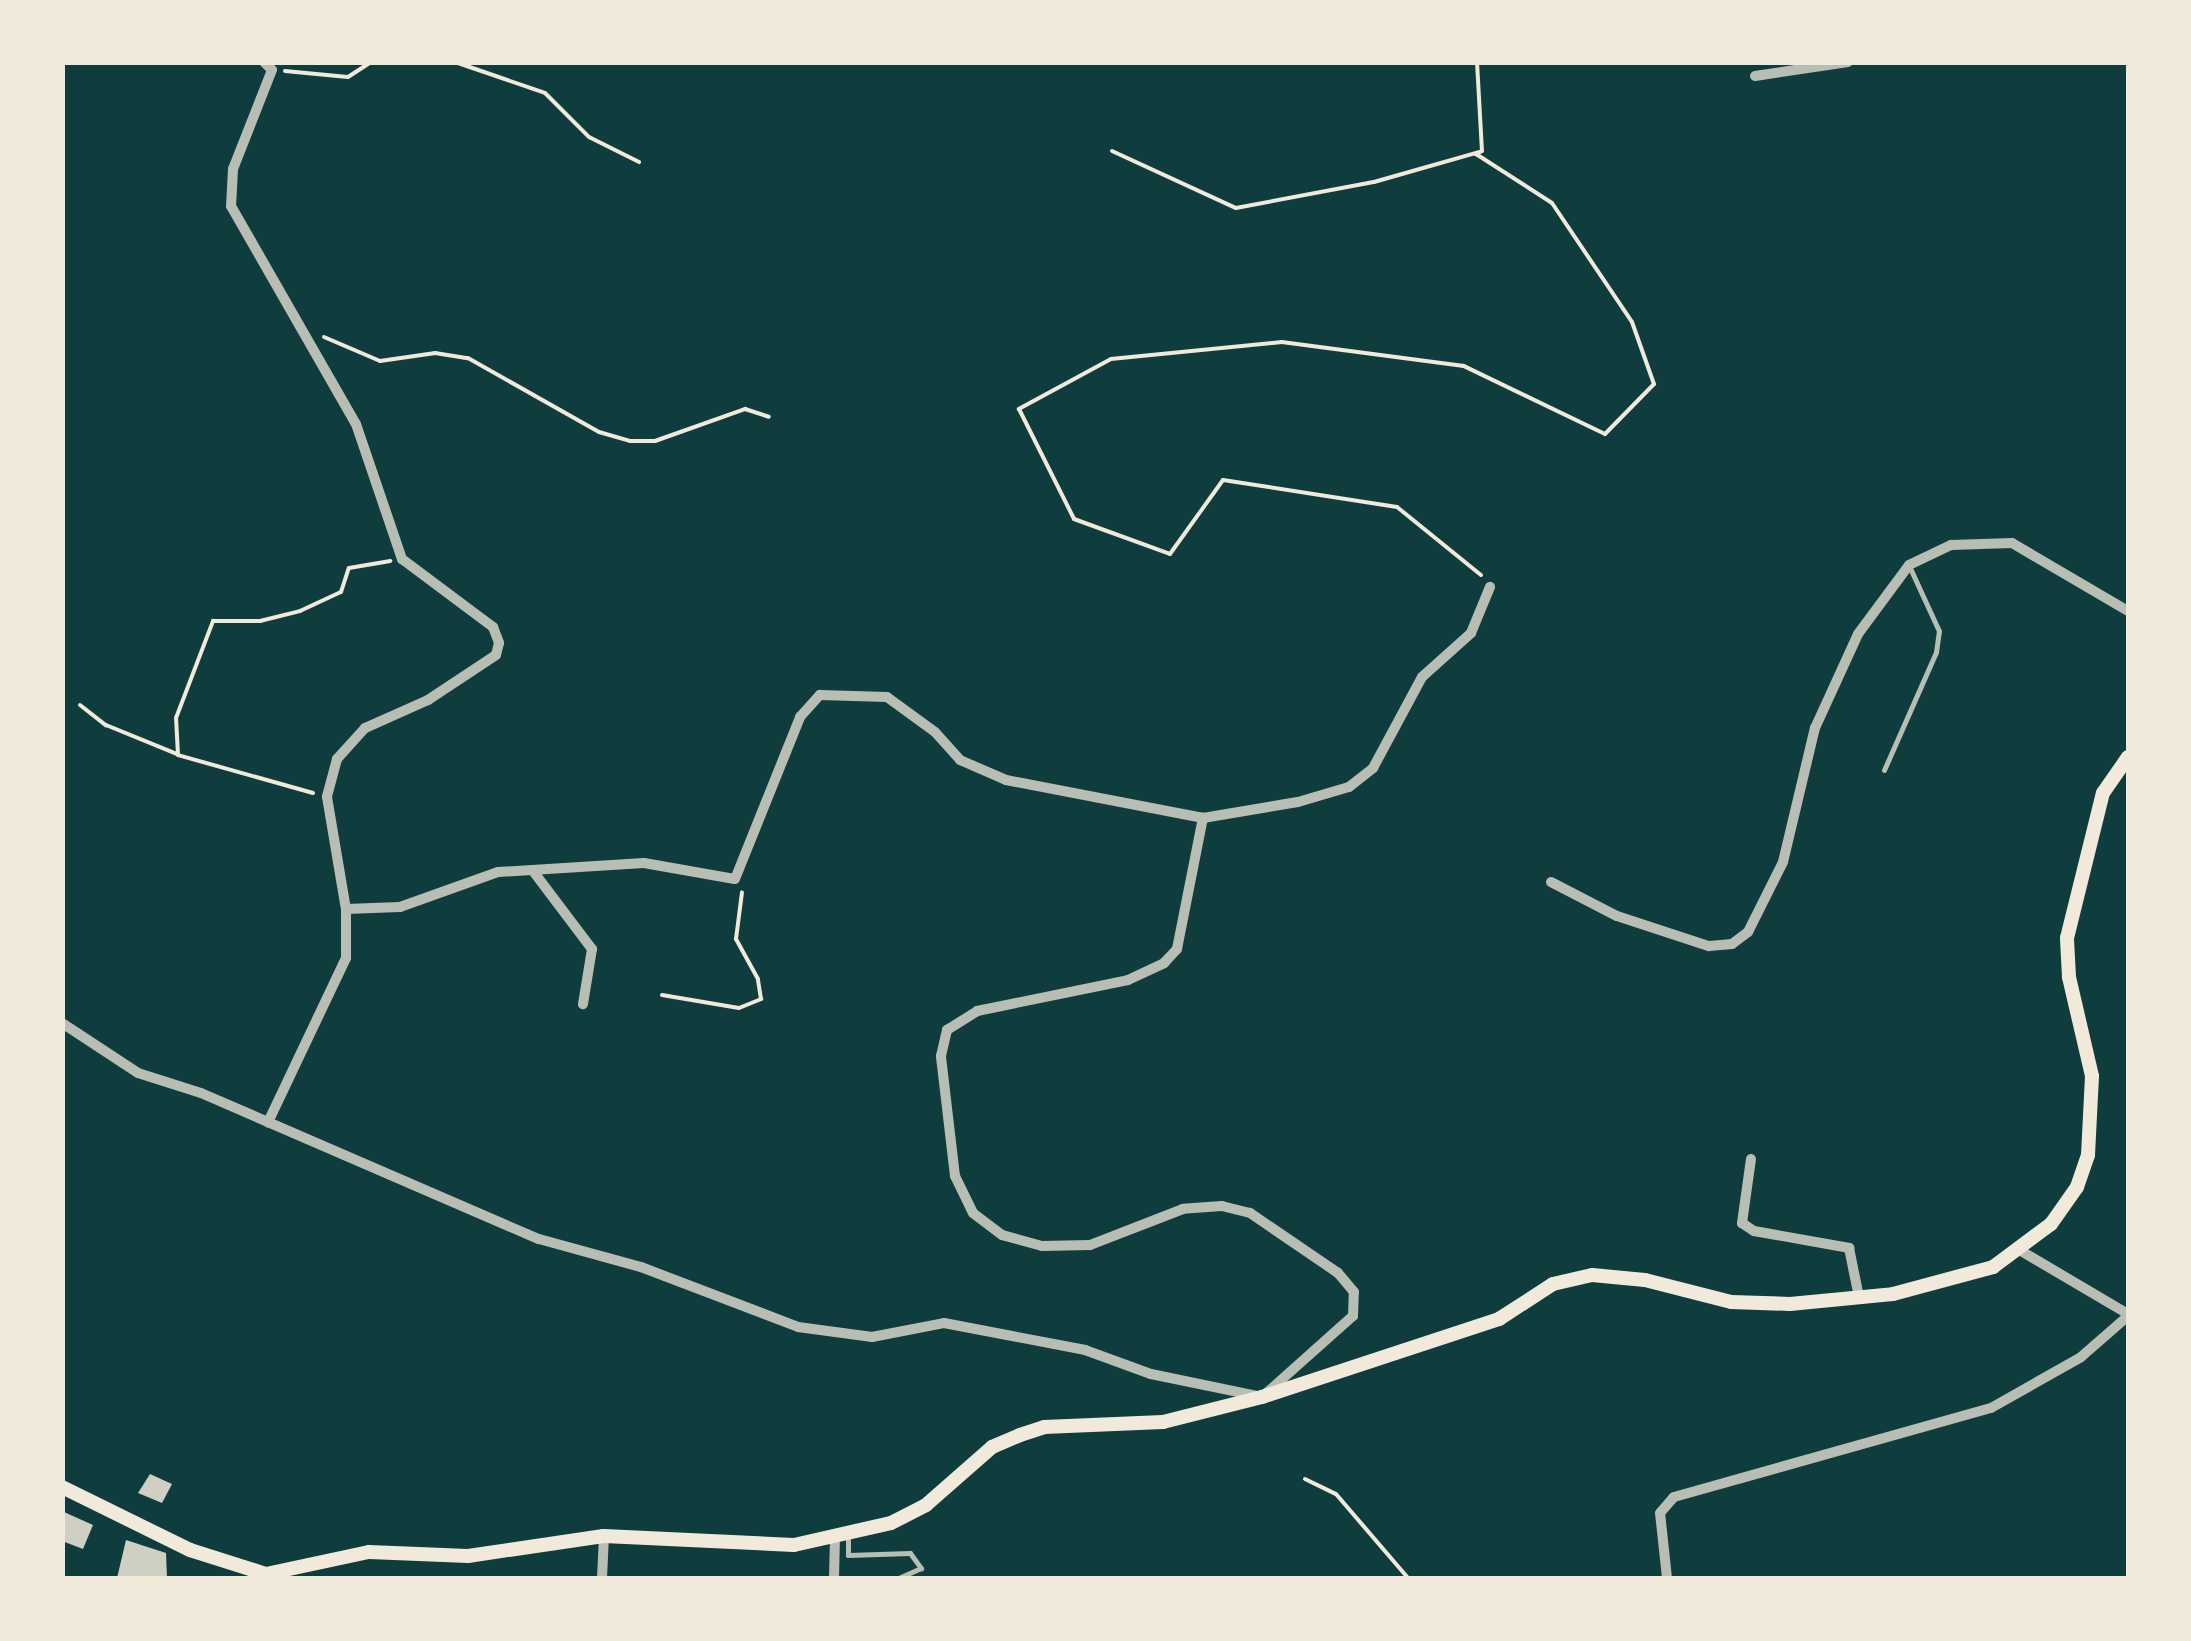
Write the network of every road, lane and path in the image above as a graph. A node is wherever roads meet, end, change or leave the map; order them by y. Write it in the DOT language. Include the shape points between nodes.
graph roads {
  1 [pos="371,62"];
  2 [pos="456,62"];
  3 [pos="1477,62"];
  4 [pos="1848,62"];
  5 [pos="268,66"];
  6 [pos="1755,76"];
  7 [pos="1112,152"];
  8 [pos="1482,152"];
  9 [pos="639,162"];
  10 [pos="301,328"];
  11 [pos="769,417"];
  12 [pos="402,558"];
  13 [pos="1908,565"];
  14 [pos="1490,588"];
  15 [pos="2128,611"];
  16 [pos="80,705"];
  17 [pos="178,755"];
  18 [pos="2128,757"];
  19 [pos="1884,770"];
  20 [pos="327,796"];
  21 [pos="1202,818"];
  22 [pos="533,871"];
  23 [pos="736,879"];
  24 [pos="1551,882"];
  25 [pos="346,909"];
  26 [pos="662,995"];
  27 [pos="583,1004"];
  28 [pos="62,1023"];
  29 [pos="268,1122"];
  30 [pos="1751,1159"];
  31 [pos="2016,1248"];
  32 [pos="1859,1297"];
  33 [pos="2128,1315"];
  34 [pos="1262,1397"];
  35 [pos="1305,1480"];
  36 [pos="62,1487"];
  37 [pos="604,1536"];
  38 [pos="842,1537"];
  39 [pos="602,1578"];
  40 [pos="834,1578"];
  41 [pos="899,1578"];
  42 [pos="1408,1578"];
  43 [pos="1667,1578"];
  1 -- 5 [label="path" via="348,77"];
  2 -- 9 [label="path" via="545,93 589,137"];
  3 -- 8 [label="path"];
  4 -- 6 [label="street"];
  5 -- 10 [label="street" via="229,186 260,264"];
  7 -- 8 [label="path" via="1236,208 1374,182"];
  8 -- 14 [label="path" via="1476,154 1552,203 1632,322 1654,384 1606,434 1464,366 1282,342 1111,359 1019,409 1074,519 1170,554 1224,480 1396,507 1478,570"];
  10 -- 11 [label="path" via="380,362 435,354 468,358 599,432 630,441 655,441 746,410"];
  10 -- 12 [label="street" via="356,424"];
  12 -- 17 [label="path" via="350,568 340,592 300,611 260,622 213,621 176,718"];
  12 -- 20 [label="street" via="493,627 496,655 428,700 365,728 337,759"];
  13 -- 15 [label="street" via="1951,545 2012,542"];
  13 -- 19 [label="lane" via="1939,631"];
  13 -- 24 [label="street" via="1858,634 1816,728 1784,862 1748,932 1732,944 1709,946 1617,916"];
  14 -- 21 [label="street" via="1471,634 1422,677 1374,768 1349,787 1298,802"];
  16 -- 17 [label="path" via="106,726"];
  17 -- 20 [label="path"];
  18 -- 31 [label="main road" via="2103,793 2067,938 2068,977 2092,1076 2088,1155 2078,1187 2051,1224"];
  20 -- 25 [label="street"];
  21 -- 23 [label="street" via="1006,780 960,760 936,732 887,697 820,696 800,717"];
  21 -- 34 [label="street" via="1177,949 1164,963 1128,980 977,1011 946,1030 940,1056 954,1176 973,1213 1002,1234 1042,1246 1090,1245 1183,1209 1222,1206 1250,1213 1338,1273 1354,1292 1353,1316"];
  22 -- 23 [label="street" via="644,863"];
  22 -- 25 [label="street" via="498,872 400,907"];
  22 -- 27 [label="street" via="592,949"];
  23 -- 26 [label="path" via="744,895 736,939 761,999 738,1008"];
  25 -- 29 [label="street" via="346,958"];
  28 -- 29 [label="street" via="138,1073"];
  29 -- 34 [label="street" via="539,1239 641,1267 798,1328 872,1337 944,1323 1085,1350 1151,1374"];
  30 -- 32 [label="street" via="1742,1223 1754,1231 1849,1248"];
  31 -- 32 [label="main road" via="1993,1267"];
  31 -- 33 [label="street"];
  32 -- 34 [label="main road" via="1732,1302 1645,1280 1592,1275 1553,1284 1499,1320"];
  33 -- 43 [label="street" via="2081,1357 1991,1408 1674,1497 1660,1513"];
  34 -- 38 [label="main road" via="1163,1422 1044,1427 1020,1435 992,1447 926,1504"];
  35 -- 42 [label="path" via="1336,1494"];
  36 -- 37 [label="main road" via="190,1550 266,1574 369,1552 468,1556"];
  37 -- 38 [label="main road" via="794,1545"];
  37 -- 39 [label="street"];
  38 -- 40 [label="street"];
  38 -- 41 [label="lane" via="848,1555 910,1552 921,1568"];
}
